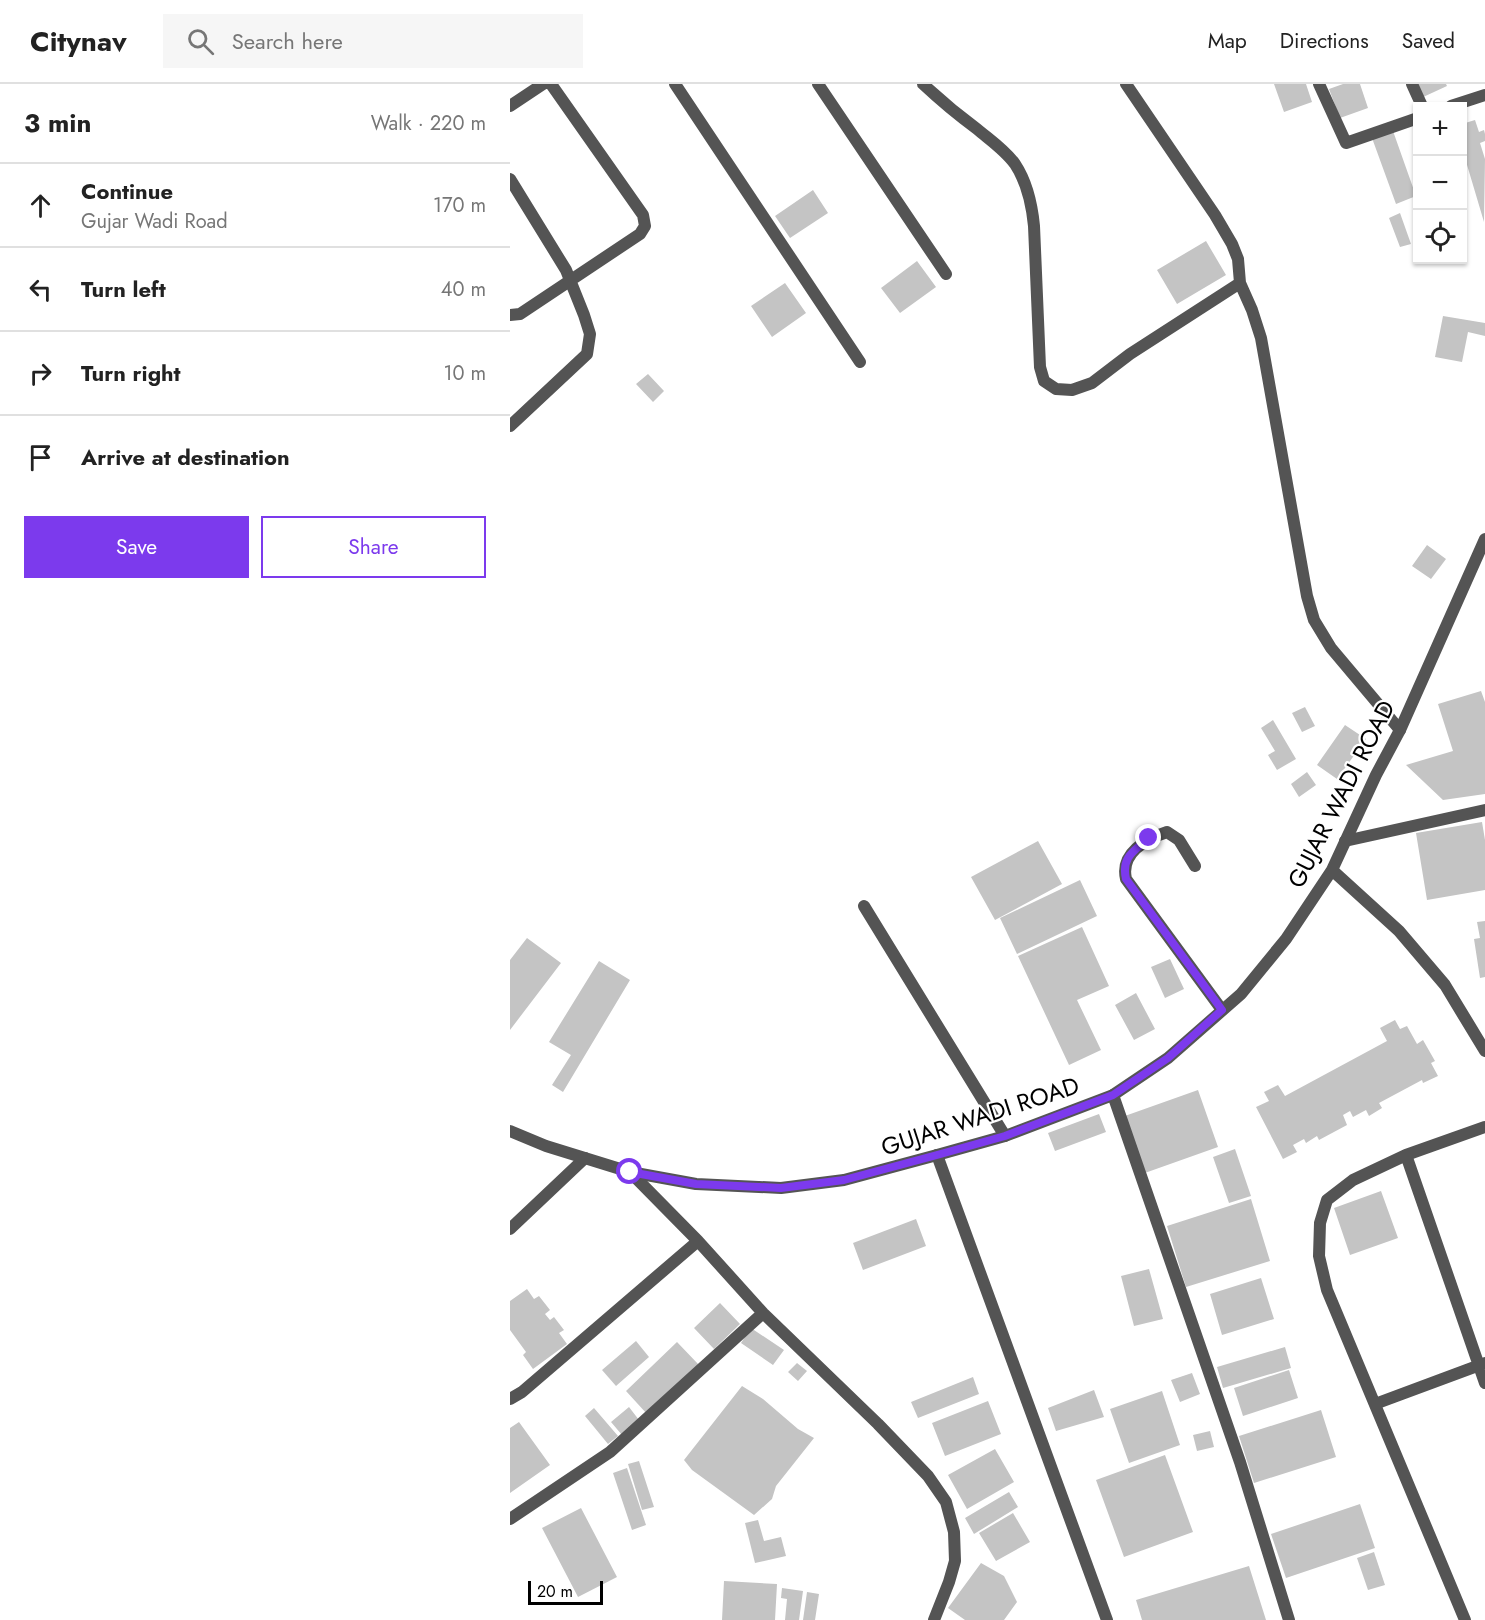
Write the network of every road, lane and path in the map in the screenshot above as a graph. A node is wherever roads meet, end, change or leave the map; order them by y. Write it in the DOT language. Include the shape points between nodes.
graph roads {
  1 [pos="543,84"];
  2 [pos="551,84"];
  3 [pos="675,84"];
  4 [pos="818,84"];
  5 [pos="923,84"];
  6 [pos="1126,84"];
  7 [pos="1319,84"];
  8 [pos="1412,84"];
  9 [pos="1485,95"];
  10 [pos="1420,102"];
  11 [pos="1463,102"];
  12 [pos="510,106"];
  13 [pos="1413,120"];
  14 [pos="510,179"];
  15 [pos="946,274"];
  16 [pos="569,280"];
  17 [pos="1240,283"];
  18 [pos="510,315"];
  19 [pos="860,362"];
  20 [pos="511,423"];
  21 [pos="1485,539"];
  22 [pos="1400,730"];
  23 [pos="1485,810"];
  24 [pos="1345,841"];
  25 [pos="1195,866"];
  26 [pos="1332,870"];
  27 [pos="864,906"];
  28 [pos="1222,1010"];
  29 [pos="1485,1051"];
  30 [pos="1113,1095"];
  31 [pos="1485,1127"];
  32 [pos="510,1131"];
  33 [pos="1005,1136"];
  34 [pos="937,1155"];
  35 [pos="1406,1155"];
  36 [pos="585,1158"];
  37 [pos="630,1172"];
  38 [pos="510,1229"];
  39 [pos="698,1241"];
  40 [pos="763,1313"];
  41 [pos="1482,1364"];
  42 [pos="1485,1383"];
  43 [pos="510,1399"];
  44 [pos="1375,1404"];
  45 [pos="510,1519"];
  46 [pos="934,1620"];
  47 [pos="1107,1620"];
  48 [pos="1289,1620"];
  49 [pos="1465,1620"];
  1 -- 12 [label="street"];
  2 -- 16 [label="street" via="643,215 645,226 639,234"];
  3 -- 19 [label="street"];
  4 -- 15 [label="street"];
  5 -- 17 [label="street" via="1003,149 1025,184 1034,226 1040,367 1044,381 1056,389 1072,390 1092,383"];
  6 -- 17 [label="street" via="1232,244"];
  7 -- 13 [label="street" via="1346,143"];
  8 -- 10 [label="street"];
  9 -- 11 [label="street"];
  14 -- 16 [label="street"];
  16 -- 18 [label="street" via="520,314"];
  16 -- 20 [label="street" via="590,334 586,354"];
  17 -- 22 [label="street" via="1261,338 1314,620 1331,648"];
  21 -- 22 [label="street, GUJAR WADI ROAD"];
  22 -- 24 [label="street, GUJAR WADI ROAD"];
  23 -- 24 [label="street"];
  24 -- 26 [label="street, GUJAR WADI ROAD"];
  25 -- 28 [label="street" via="1179,840 1167,832 1149,838 1128,857 1124,867 1126,879"];
  26 -- 28 [label="street, GUJAR WADI ROAD" via="1286,939"];
  26 -- 29 [label="street" via="1399,931 1445,985"];
  27 -- 33 [label="street"];
  28 -- 30 [label="street, GUJAR WADI ROAD" via="1168,1058"];
  30 -- 33 [label="street, GUJAR WADI ROAD"];
  30 -- 48 [label="street" via="1240,1462"];
  31 -- 35 [label="street"];
  32 -- 36 [label="street, GUJAR WADI ROAD"];
  33 -- 34 [label="street, GUJAR WADI ROAD"];
  34 -- 37 [label="street, GUJAR WADI ROAD" via="844,1180 781,1188 696,1184"];
  34 -- 47 [label="street"];
  35 -- 41 [label="street"];
  35 -- 44 [label="street" via="1353,1180 1327,1200 1320,1223 1319,1256 1327,1290"];
  36 -- 37 [label="street, GUJAR WADI ROAD"];
  36 -- 38 [label="street"];
  37 -- 39 [label="street"];
  39 -- 40 [label="street"];
  39 -- 43 [label="street"];
  40 -- 45 [label="street" via="610,1452"];
  40 -- 46 [label="street" via="878,1424 928,1476 946,1502 954,1532 955,1561"];
  41 -- 42 [label="street"];
  41 -- 44 [label="street"];
  44 -- 49 [label="street"];
}
